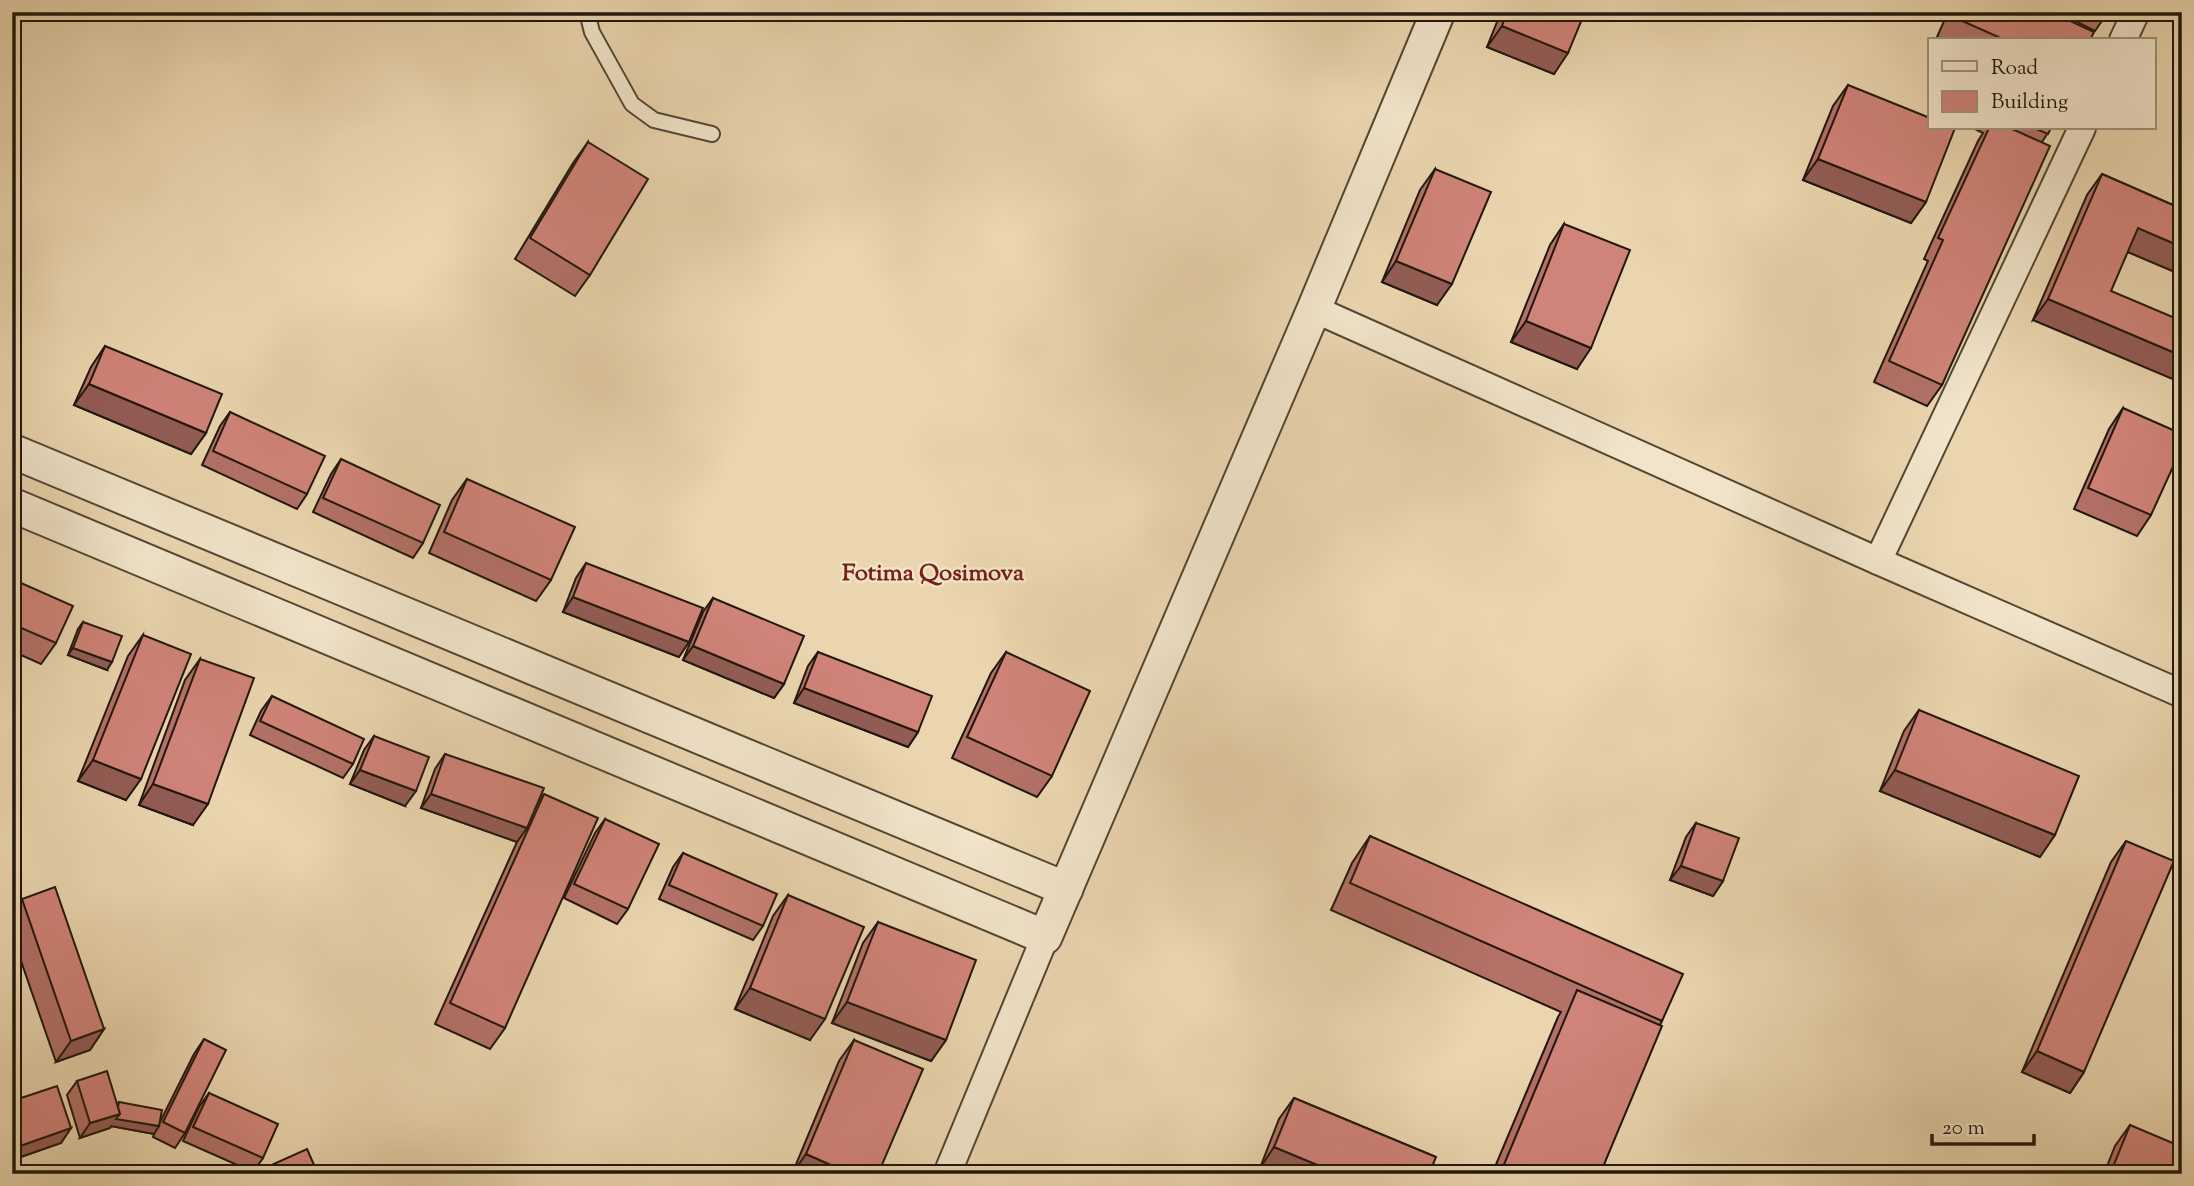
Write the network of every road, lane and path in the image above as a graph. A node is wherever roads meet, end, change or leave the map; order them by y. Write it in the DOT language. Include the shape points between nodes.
graph roads {
  1 [pos="587,12"];
  2 [pos="1438,12"];
  3 [pos="2137,12"];
  4 [pos="2124,38"];
  5 [pos="2081,130"];
  6 [pos="712,134"];
  7 [pos="1314,309"];
  8 [pos="12,451"];
  9 [pos="12,505"];
  10 [pos="1878,561"];
  11 [pos="2182,694"];
  12 [pos="1066,889"];
  13 [pos="1045,937"];
  14 [pos="947,1174"];
  1 -- 6 [label="lane" via="592,32 632,104 654,120"];
  2 -- 7 [label="street"];
  3 -- 4 [label="street"];
  5 -- 10 [label="street"];
  7 -- 10 [label="street"];
  7 -- 12 [label="street"];
  8 -- 12 [label="street"];
  9 -- 13 [label="street"];
  10 -- 11 [label="street"];
  12 -- 13 [label="street"];
  13 -- 14 [label="street"];
}
